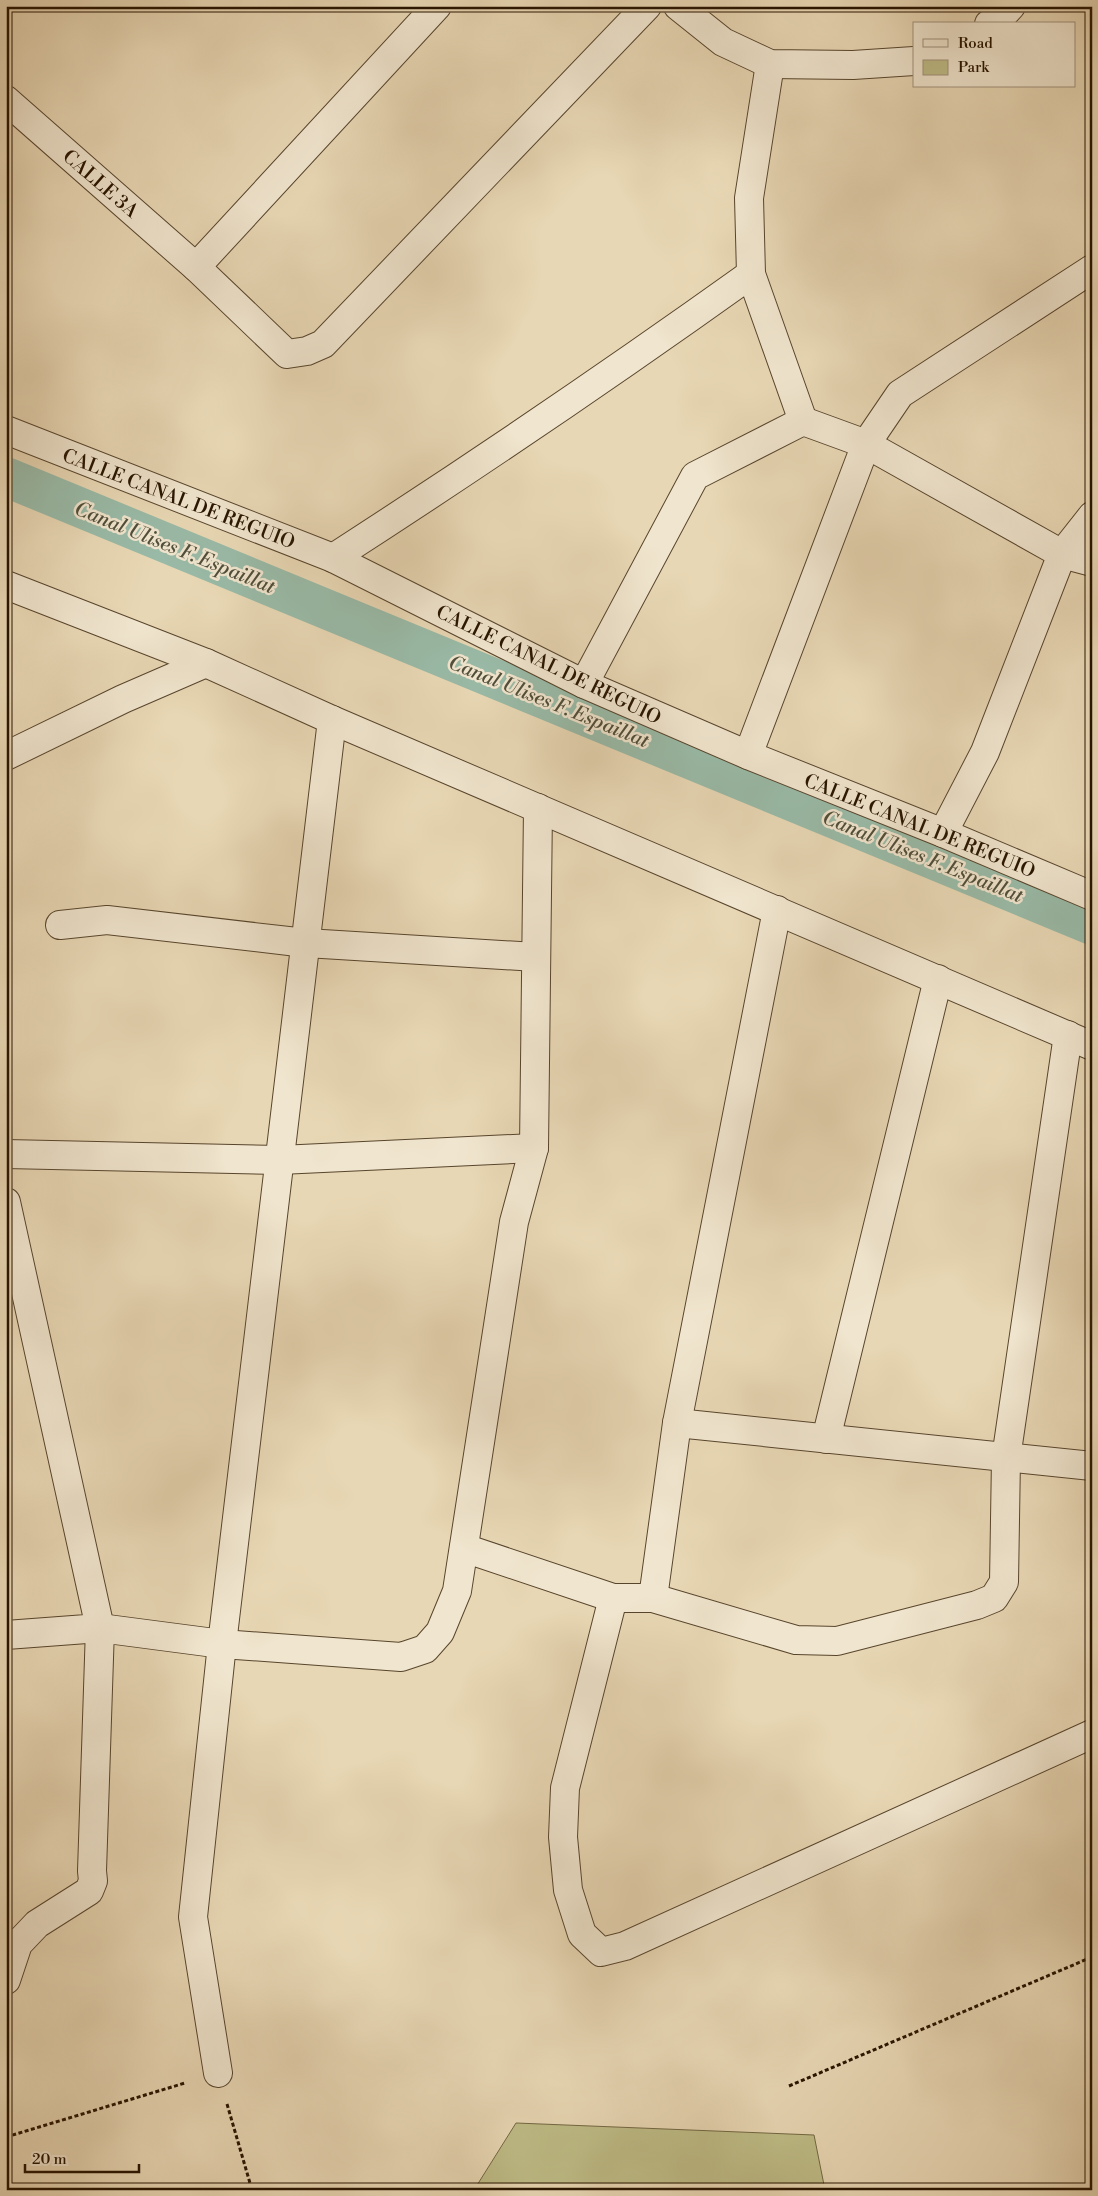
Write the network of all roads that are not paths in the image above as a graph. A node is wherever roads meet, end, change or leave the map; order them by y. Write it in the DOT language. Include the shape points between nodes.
graph roads {
  1 [pos="647,6"];
  2 [pos="678,6"];
  3 [pos="1011,6"];
  4 [pos="432,8"];
  5 [pos="992,22"];
  6 [pos="913,61"];
  7 [pos="770,64"];
  8 [pos="6,100"];
  9 [pos="196,267"];
  10 [pos="1092,269"];
  11 [pos="751,274"];
  12 [pos="803,421"];
  13 [pos="6,430"];
  14 [pos="866,444"];
  15 [pos="1092,516"];
  16 [pos="1062,554"];
  17 [pos="333,558"];
  18 [pos="1092,562"];
  19 [pos="6,585"];
  20 [pos="206,663"];
  21 [pos="584,684"];
  22 [pos="332,720"];
  23 [pos="748,755"];
  24 [pos="6,756"];
  25 [pos="538,808"];
  26 [pos="943,833"];
  27 [pos="1092,896"];
  28 [pos="777,910"];
  29 [pos="60,926"];
  30 [pos="306,943"];
  31 [pos="536,956"];
  32 [pos="938,979"];
  33 [pos="1080,1040"];
  34 [pos="534,1148"];
  35 [pos="6,1154"];
  36 [pos="280,1160"];
  37 [pos="6,1202"];
  38 [pos="677,1423"];
  39 [pos="826,1440"];
  40 [pos="1006,1458"];
  41 [pos="1092,1466"];
  42 [pos="464,1548"];
  43 [pos="613,1598"];
  44 [pos="653,1598"];
  45 [pos="100,1628"];
  46 [pos="6,1635"];
  47 [pos="222,1644"];
  48 [pos="1092,1734"];
  49 [pos="6,1980"];
  50 [pos="218,2073"];
  1 -- 9 [label="street, CALLE 3A" via="323,344 288,354"];
  2 -- 7 [label="street" via="723,42"];
  3 -- 5 [label="street"];
  4 -- 9 [label="street"];
  6 -- 7 [label="street" via="853,65"];
  7 -- 11 [label="street" via="749,198"];
  8 -- 9 [label="street, CALLE 3A"];
  10 -- 14 [label="street" via="900,394"];
  11 -- 12 [label="street"];
  11 -- 17 [label="street" via="626,363"];
  12 -- 14 [label="street"];
  12 -- 21 [label="street" via="695,476"];
  13 -- 17 [label="street, CALLE CANAL DE REGUIO"];
  14 -- 16 [label="street"];
  14 -- 23 [label="street"];
  15 -- 16 [label="street"];
  16 -- 18 [label="street"];
  16 -- 26 [label="street" via="985,752"];
  17 -- 21 [label="street, CALLE CANAL DE REGUIO"];
  19 -- 20 [label="street"];
  20 -- 22 [label="street"];
  20 -- 24 [label="street"];
  21 -- 23 [label="street, CALLE CANAL DE REGUIO"];
  22 -- 25 [label="street"];
  22 -- 30 [label="street"];
  23 -- 26 [label="street, CALLE CANAL DE REGUIO"];
  25 -- 28 [label="street"];
  25 -- 31 [label="street"];
  26 -- 27 [label="street, CALLE CANAL DE REGUIO"];
  28 -- 32 [label="street"];
  28 -- 38 [label="street"];
  29 -- 30 [label="street" via="107,920"];
  30 -- 31 [label="street"];
  30 -- 36 [label="street"];
  31 -- 34 [label="street"];
  32 -- 33 [label="street"];
  32 -- 39 [label="street"];
  33 -- 40 [label="street"];
  34 -- 36 [label="street"];
  34 -- 42 [label="street" via="514,1222"];
  35 -- 36 [label="street"];
  36 -- 47 [label="street"];
  37 -- 45 [label="street"];
  38 -- 39 [label="street"];
  38 -- 44 [label="street"];
  39 -- 40 [label="street"];
  40 -- 41 [label="street"];
  40 -- 44 [label="street" via="1004,1582 994,1598 977,1606 837,1641 796,1640"];
  42 -- 43 [label="street"];
  42 -- 47 [label="street" via="456,1590 440,1632 425,1649 401,1657"];
  43 -- 44 [label="street"];
  43 -- 48 [label="street" via="565,1788 563,1837 568,1890 582,1934 601,1952 625,1946"];
  45 -- 46 [label="street"];
  45 -- 47 [label="street"];
  45 -- 49 [label="street" via="94,1881 88,1891 37,1924 18,1944"];
  47 -- 50 [label="street" via="193,1917"];
}
